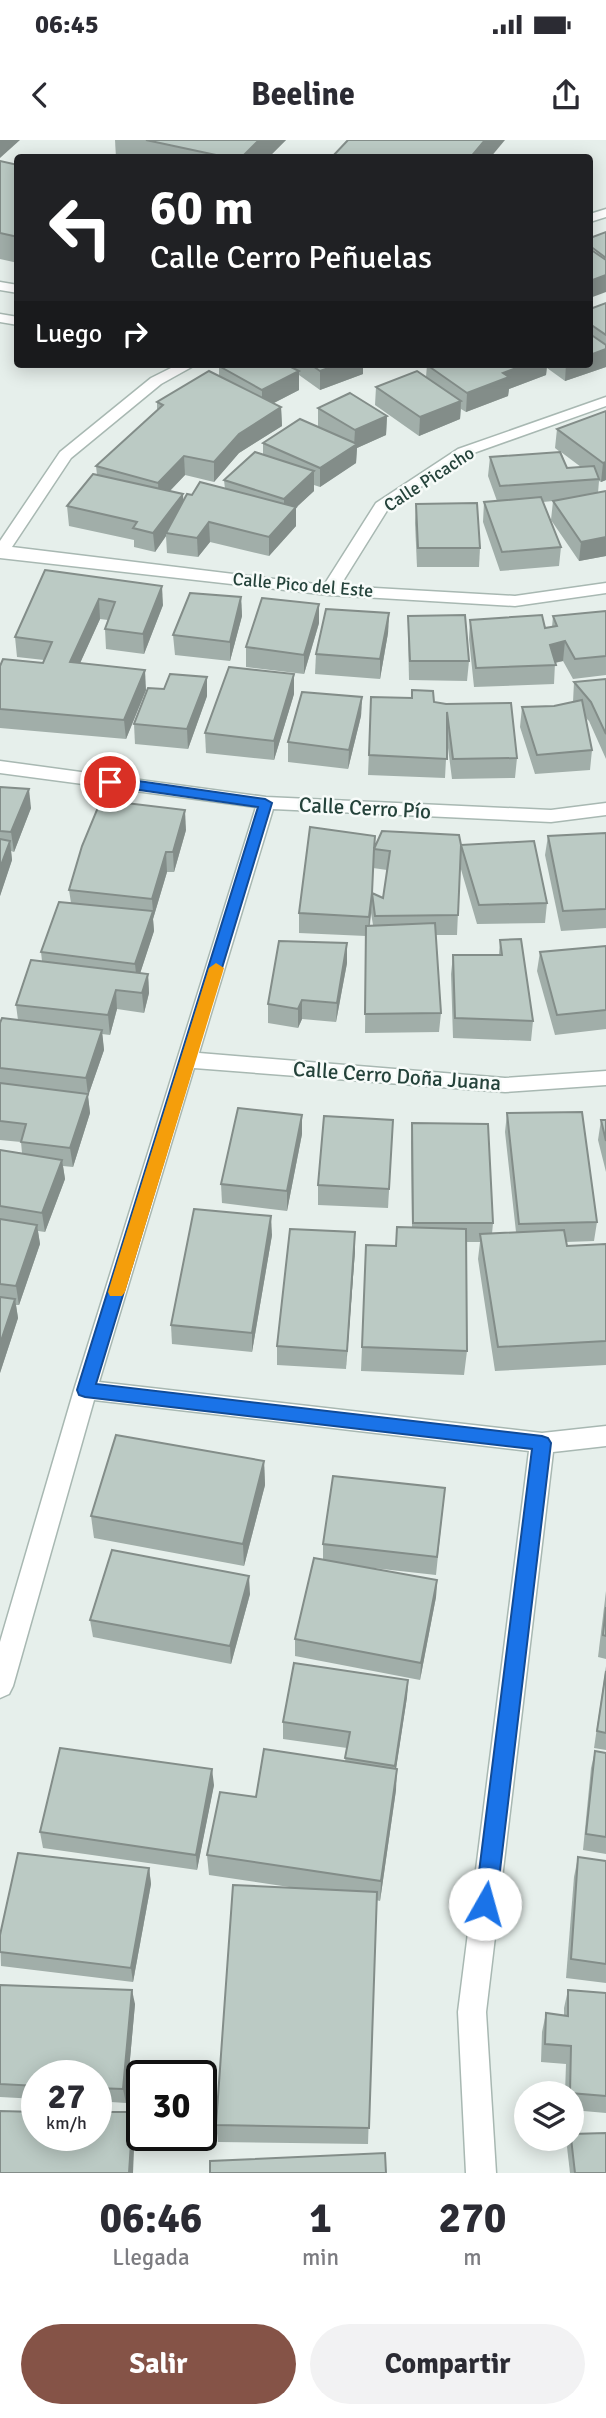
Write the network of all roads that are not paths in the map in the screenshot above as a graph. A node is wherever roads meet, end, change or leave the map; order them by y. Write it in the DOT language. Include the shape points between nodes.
graph roads {
  1 [pos="182,368"];
  2 [pos="606,401"];
  3 [pos="1,552"];
  4 [pos="606,588"];
  5 [pos="329,590"];
  6 [pos="0,767"];
  7 [pos="265,803"];
  8 [pos="606,809"];
  9 [pos="189,1060"];
  10 [pos="606,1078"];
  11 [pos="85,1390"];
  12 [pos="606,1436"];
  13 [pos="542,1443"];
  14 [pos="0,1686"];
  15 [pos="481,2173"];
  1 -- 3 [label="street" via="156,381 65,455"];
  2 -- 5 [label="street, Calle Picacho" via="463,452 382,506"];
  3 -- 5 [label="street, Calle Pico del Este"];
  4 -- 5 [label="street, Calle Pico del Este" via="515,601"];
  6 -- 7 [label="street, Calle Cerro Pío"];
  7 -- 8 [label="street, Calle Cerro Pío" via="551,816"];
  7 -- 9 [label="street"];
  9 -- 10 [label="street, Calle Cerro Doña Juana" via="505,1085"];
  9 -- 11 [label="street"];
  11 -- 13 [label="street"];
  11 -- 14 [label="street"];
  12 -- 13 [label="street"];
  13 -- 15 [label="street" via="472,2012"];
}
